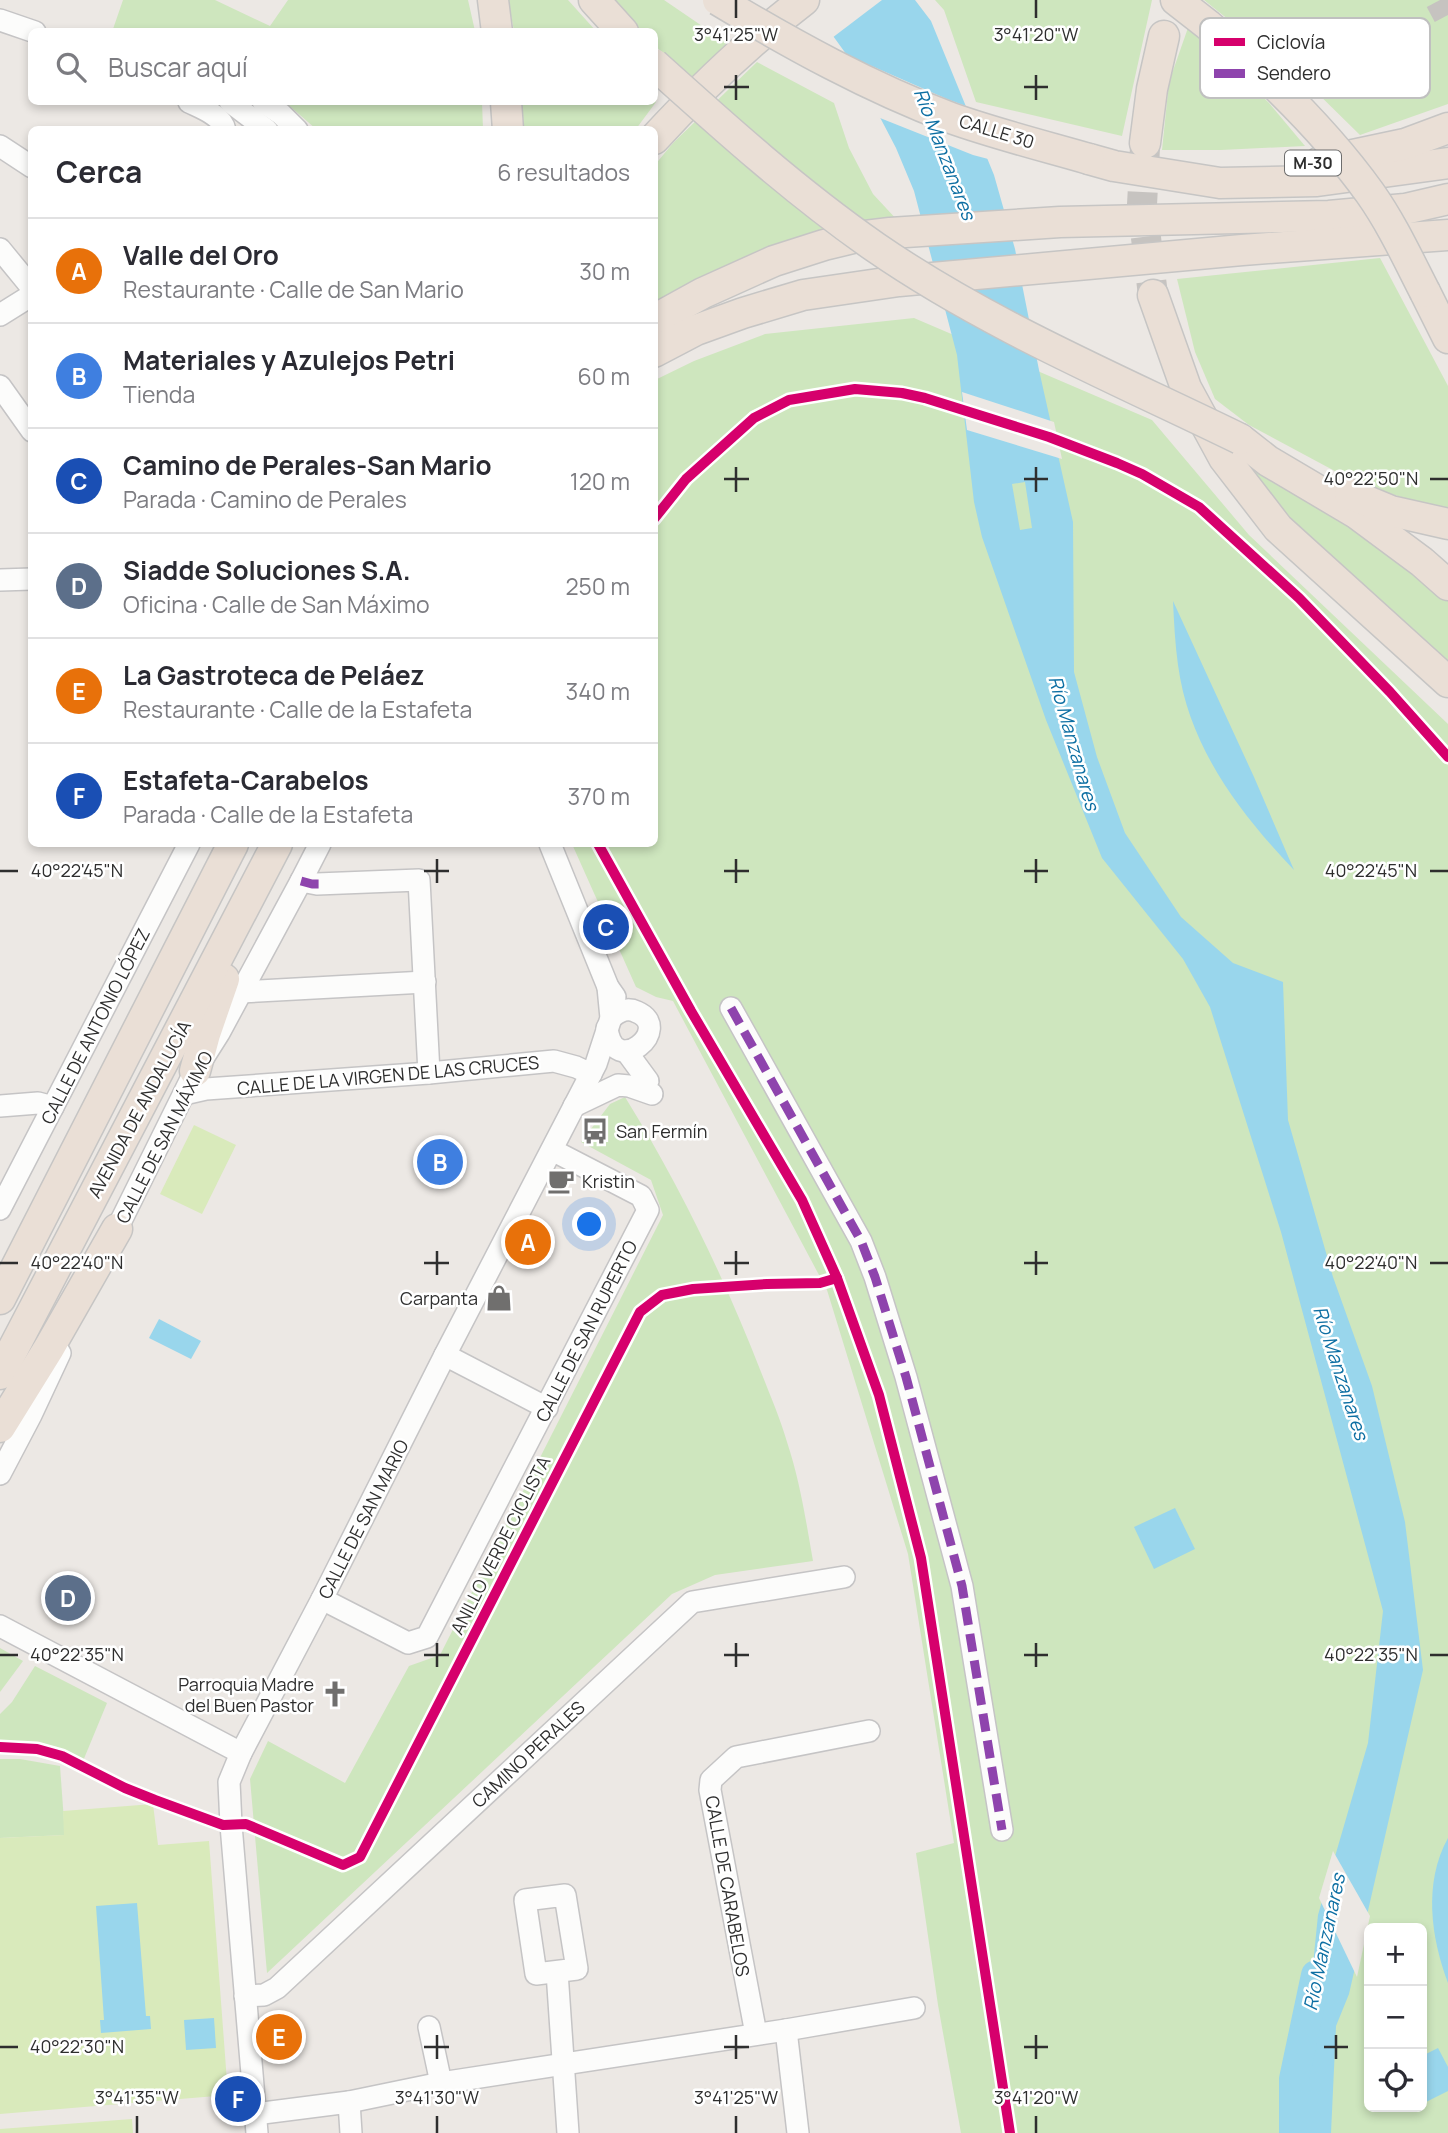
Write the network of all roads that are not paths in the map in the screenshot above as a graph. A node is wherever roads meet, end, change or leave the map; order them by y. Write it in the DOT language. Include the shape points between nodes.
graph roads {
  1 [pos="493,0"];
  2 [pos="594,0"];
  3 [pos="718,0"];
  4 [pos="1176,0"];
  5 [pos="797,5"];
  6 [pos="1200,18"];
  7 [pos="1,20"];
  8 [pos="497,28"];
  9 [pos="619,28"];
  10 [pos="28,29"];
  11 [pos="1164,36"];
  12 [pos="28,41"];
  13 [pos="658,68"];
  14 [pos="1288,98"];
  15 [pos="195,105"];
  16 [pos="234,105"];
  17 [pos="268,105"];
  18 [pos="506,105"];
  19 [pos="224,126"];
  20 [pos="262,126"];
  21 [pos="293,126"];
  22 [pos="508,126"];
  23 [pos="1448,128"];
  24 [pos="658,135"];
  25 [pos="1145,143"];
  26 [pos="0,146"];
  27 [pos="1448,163"];
  28 [pos="28,164"];
  29 [pos="1174,176"];
  30 [pos="1448,200"];
  31 [pos="1448,235"];
  32 [pos="0,249"];
  33 [pos="28,283"];
  34 [pos="1153,295"];
  35 [pos="28,298"];
  36 [pos="0,315"];
  37 [pos="658,318"];
  38 [pos="1448,338"];
  39 [pos="658,350"];
  40 [pos="0,386"];
  41 [pos="28,425"];
  42 [pos="1240,439"];
  43 [pos="1448,524"];
  44 [pos="28,579"];
  45 [pos="0,580"];
  46 [pos="1448,585"];
  47 [pos="1448,682"];
  48 [pos="186,847"];
  49 [pos="231,847"];
  50 [pos="275,847"];
  51 [pos="318,847"];
  52 [pos="551,847"];
  53 [pos="263,871"];
  54 [pos="301,881"];
  55 [pos="425,982"];
  56 [pos="240,992"];
  57 [pos="731,1008"];
  58 [pos="614,1018"];
  59 [pos="630,1048"];
  60 [pos="593,1069"];
  61 [pos="429,1073"];
  62 [pos="190,1082"];
  63 [pos="652,1094"];
  64 [pos="0,1106"];
  65 [pos="575,1106"];
  66 [pos="53,1107"];
  67 [pos="552,1150"];
  68 [pos="47,1207"];
  69 [pos="0,1209"];
  70 [pos="117,1229"];
  71 [pos="72,1236"];
  72 [pos="0,1252"];
  73 [pos="0,1299"];
  74 [pos="445,1355"];
  75 [pos="0,1374"];
  76 [pos="547,1408"];
  77 [pos="0,1425"];
  78 [pos="0,1474"];
  79 [pos="844,1577"];
  80 [pos="322,1599"];
  81 [pos="0,1626"];
  82 [pos="869,1731"];
  83 [pos="241,1754"];
  84 [pos="1002,1830"];
  85 [pos="557,1972"];
  86 [pos="244,1996"];
  87 [pos="914,2008"];
  88 [pos="429,2027"];
  89 [pos="786,2030"];
  90 [pos="756,2035"];
  91 [pos="564,2064"];
  92 [pos="441,2083"];
  93 [pos="349,2102"];
  94 [pos="256,2123"];
  95 [pos="351,2133"];
  96 [pos="568,2133"];
  97 [pos="798,2133"];
  1 -- 8 [label="highway"];
  2 -- 9 [label="highway"];
  3 -- 29 [label="highway, CALLE 30 / M-30, bridge" via="871,85 953,118 1114,166"];
  4 -- 6 [label="highway, bridge"];
  5 -- 24 [label="highway"];
  7 -- 10 [label="street"];
  7 -- 12 [label="street"];
  11 -- 25 [label="highway"];
  13 -- 42 [label="highway, bridge" via="792,185 904,266 965,303"];
  14 -- 38 [label="highway, bridge" via="1372,195"];
  15 -- 19 [label="street"];
  16 -- 20 [label="street"];
  17 -- 21 [label="street"];
  18 -- 22 [label="highway"];
  23 -- 29 [label="highway, M-30" via="1405,144 1304,165"];
  26 -- 28 [label="street"];
  27 -- 29 [label="highway" via="1317,181 1220,183"];
  30 -- 37 [label="highway" via="1329,216 1060,222 857,237 774,261"];
  31 -- 39 [label="highway, bridge" via="899,281 803,295 696,330"];
  32 -- 33 [label="street"];
  34 -- 47 [label="highway" via="1186,388 1224,458 1278,528"];
  35 -- 36 [label="street"];
  40 -- 41 [label="street"];
  42 -- 43 [label="highway" via="1366,502"];
  42 -- 46 [label="highway" via="1356,513"];
  44 -- 45 [label="street"];
  48 -- 66 [label="street, CALLE DE ANTONIO LÓPEZ"];
  49 -- 68 [label="highway, AVENIDA DE ANDALUCÍA"];
  50 -- 53 [label="highway, AVENIDA DE ANDALUCÍA"];
  51 -- 54 [label="street, CALLE DE SAN MÁXIMO"];
  52 -- 58 [label="street" via="608,986"];
  53 -- 62 [label="highway" via="257,906 219,991"];
  53 -- 71 [label="highway, AVENIDA DE ANDALUCÍA"];
  54 -- 55 [label="street" via="419,880"];
  54 -- 56 [label="street, CALLE DE SAN MÁXIMO"];
  55 -- 56 [label="street"];
  55 -- 61 [label="street"];
  56 -- 62 [label="street, CALLE DE SAN MÁXIMO"];
  57 -- 84 [label="street" via="861,1241 875,1277 962,1586"];
  58 -- 59 [label="street" via="608,1037 613,1045"];
  58 -- 59 [label="street" via="634,1010 648,1023 648,1034"];
  58 -- 60 [label="street, CALLE DE SAN MARIO"];
  59 -- 60 [label="street"];
  60 -- 61 [label="street, CALLE DE LA VIRGEN DE LAS CRUCES" via="554,1061"];
  60 -- 65 [label="street, CALLE DE SAN MARIO"];
  61 -- 62 [label="street, CALLE DE LA VIRGEN DE LAS CRUCES" via="206,1089"];
  62 -- 70 [label="street, CALLE DE SAN MÁXIMO"];
  63 -- 65 [label="street" via="618,1085"];
  64 -- 66 [label="street" via="38,1103"];
  65 -- 67 [label="street, CALLE DE SAN MARIO"];
  66 -- 69 [label="street, CALLE DE ANTONIO LÓPEZ"];
  67 -- 74 [label="street, CALLE DE SAN MARIO"];
  67 -- 76 [label="street, CALLE DE SAN RUPERTO" via="641,1196 648,1210"];
  68 -- 72 [label="highway"];
  68 -- 73 [label="highway, AVENIDA DE ANDALUCÍA"];
  70 -- 77 [label="highway"];
  70 -- 78 [label="street, CALLE DE SAN MÁXIMO"];
  71 -- 75 [label="highway, AVENIDA DE ANDALUCÍA"];
  71 -- 77 [label="highway" via="64,1291"];
  74 -- 76 [label="street"];
  74 -- 80 [label="street, CALLE DE SAN MARIO"];
  76 -- 80 [label="street, CALLE DE SAN RUPERTO" via="428,1637 408,1643"];
  79 -- 86 [label="street, CAMINO PERALES" via="692,1602 277,1988 264,1995"];
  80 -- 83 [label="street, CALLE DE SAN MARIO"];
  81 -- 83 [label="street"];
  82 -- 90 [label="street, CALLE DE CARABELOS" via="736,1757 712,1780 710,1790"];
  83 -- 86 [label="street, CALLE DE SAN MARIO" via="229,1782"];
  85 -- 91 [label="street"];
  86 -- 94 [label="street, CALLE DE SAN MARIO"];
  87 -- 89 [label="street"];
  88 -- 92 [label="street"];
  89 -- 90 [label="street"];
  89 -- 97 [label="street"];
  90 -- 91 [label="street"];
  91 -- 92 [label="street"];
  91 -- 96 [label="street"];
  92 -- 93 [label="street"];
  93 -- 94 [label="street"];
  93 -- 95 [label="street"];
}
